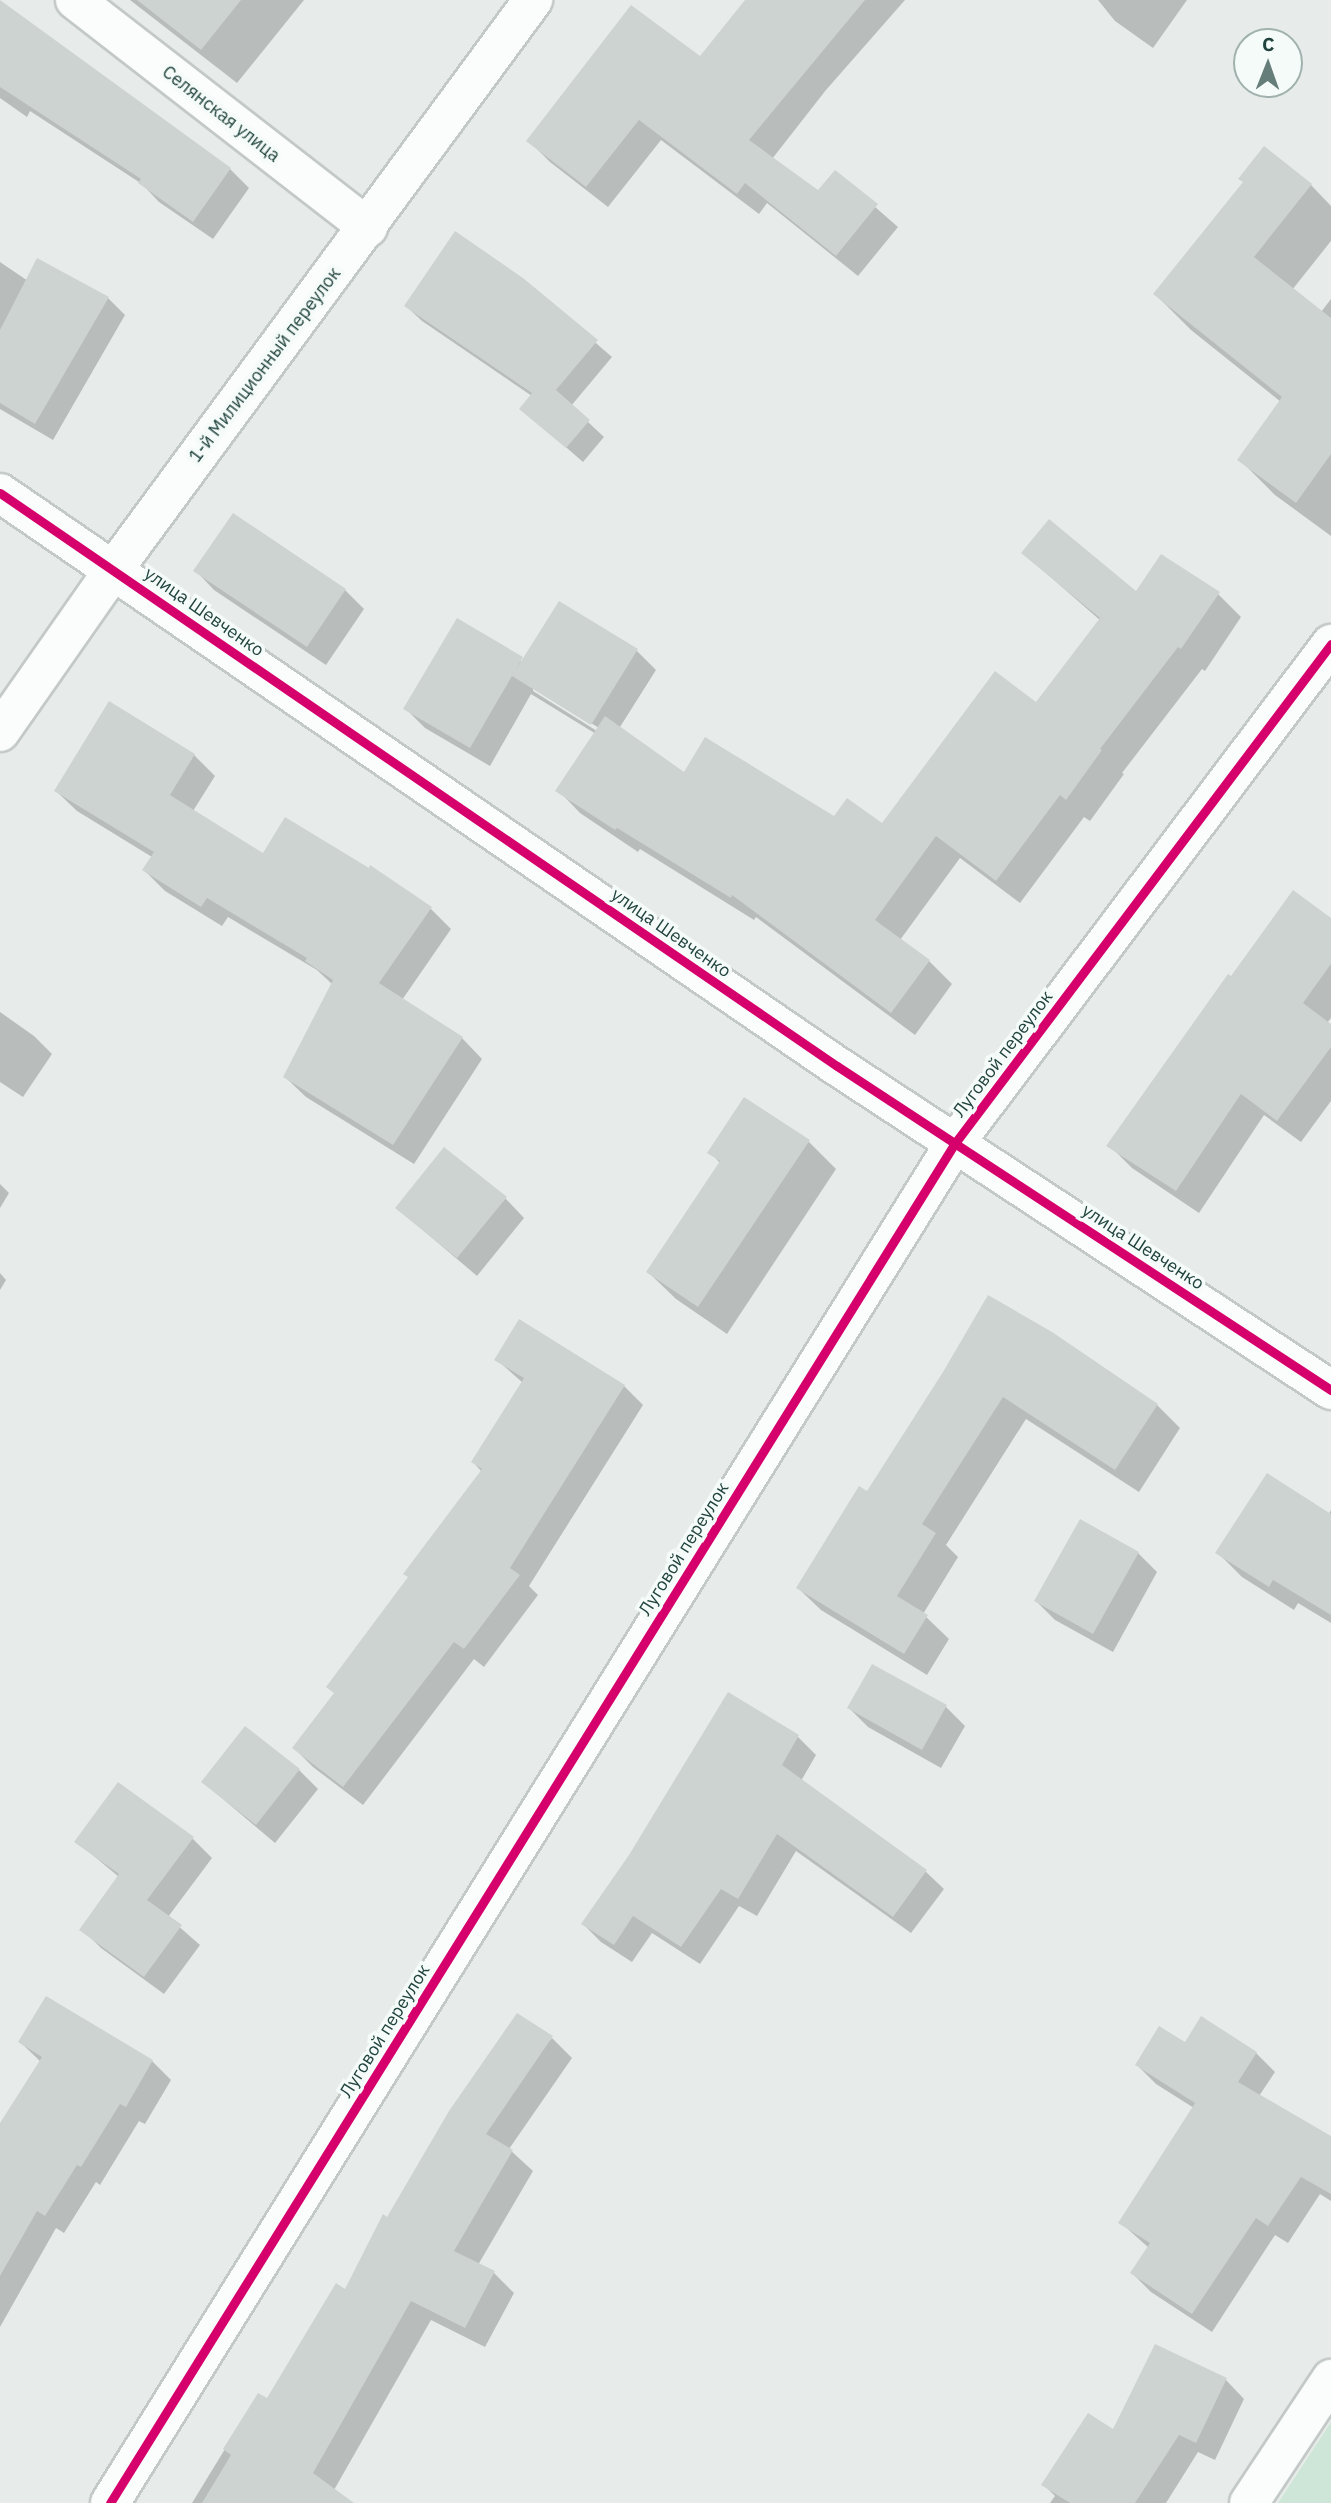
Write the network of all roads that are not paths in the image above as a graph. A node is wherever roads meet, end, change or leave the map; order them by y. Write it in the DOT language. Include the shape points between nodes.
graph roads {
  1 [pos="75,0"];
  2 [pos="533,0"];
  3 [pos="368,227"];
  4 [pos="0,493"];
  5 [pos="114,569"];
  6 [pos="1331,644"];
  7 [pos="0,732"];
  8 [pos="955,1143"];
  9 [pos="1331,1390"];
  10 [pos="1331,2379"];
  11 [pos="110,2503"];
  12 [pos="1249,2503"];
  1 -- 3 [label="street, Селянская улица"];
  2 -- 3 [label="street, 1-й Милиционный переулок"];
  3 -- 5 [label="street, 1-й Милиционный переулок"];
  4 -- 5 [label="street, улица Шевченко"];
  5 -- 7 [label="street, 1-й Милиционный переулок"];
  5 -- 8 [label="street, улица Шевченко"];
  6 -- 8 [label="street, Луговой переулок"];
  8 -- 9 [label="street, улица Шевченко"];
  8 -- 11 [label="street, Луговой переулок"];
  10 -- 12 [label="street"];
}
